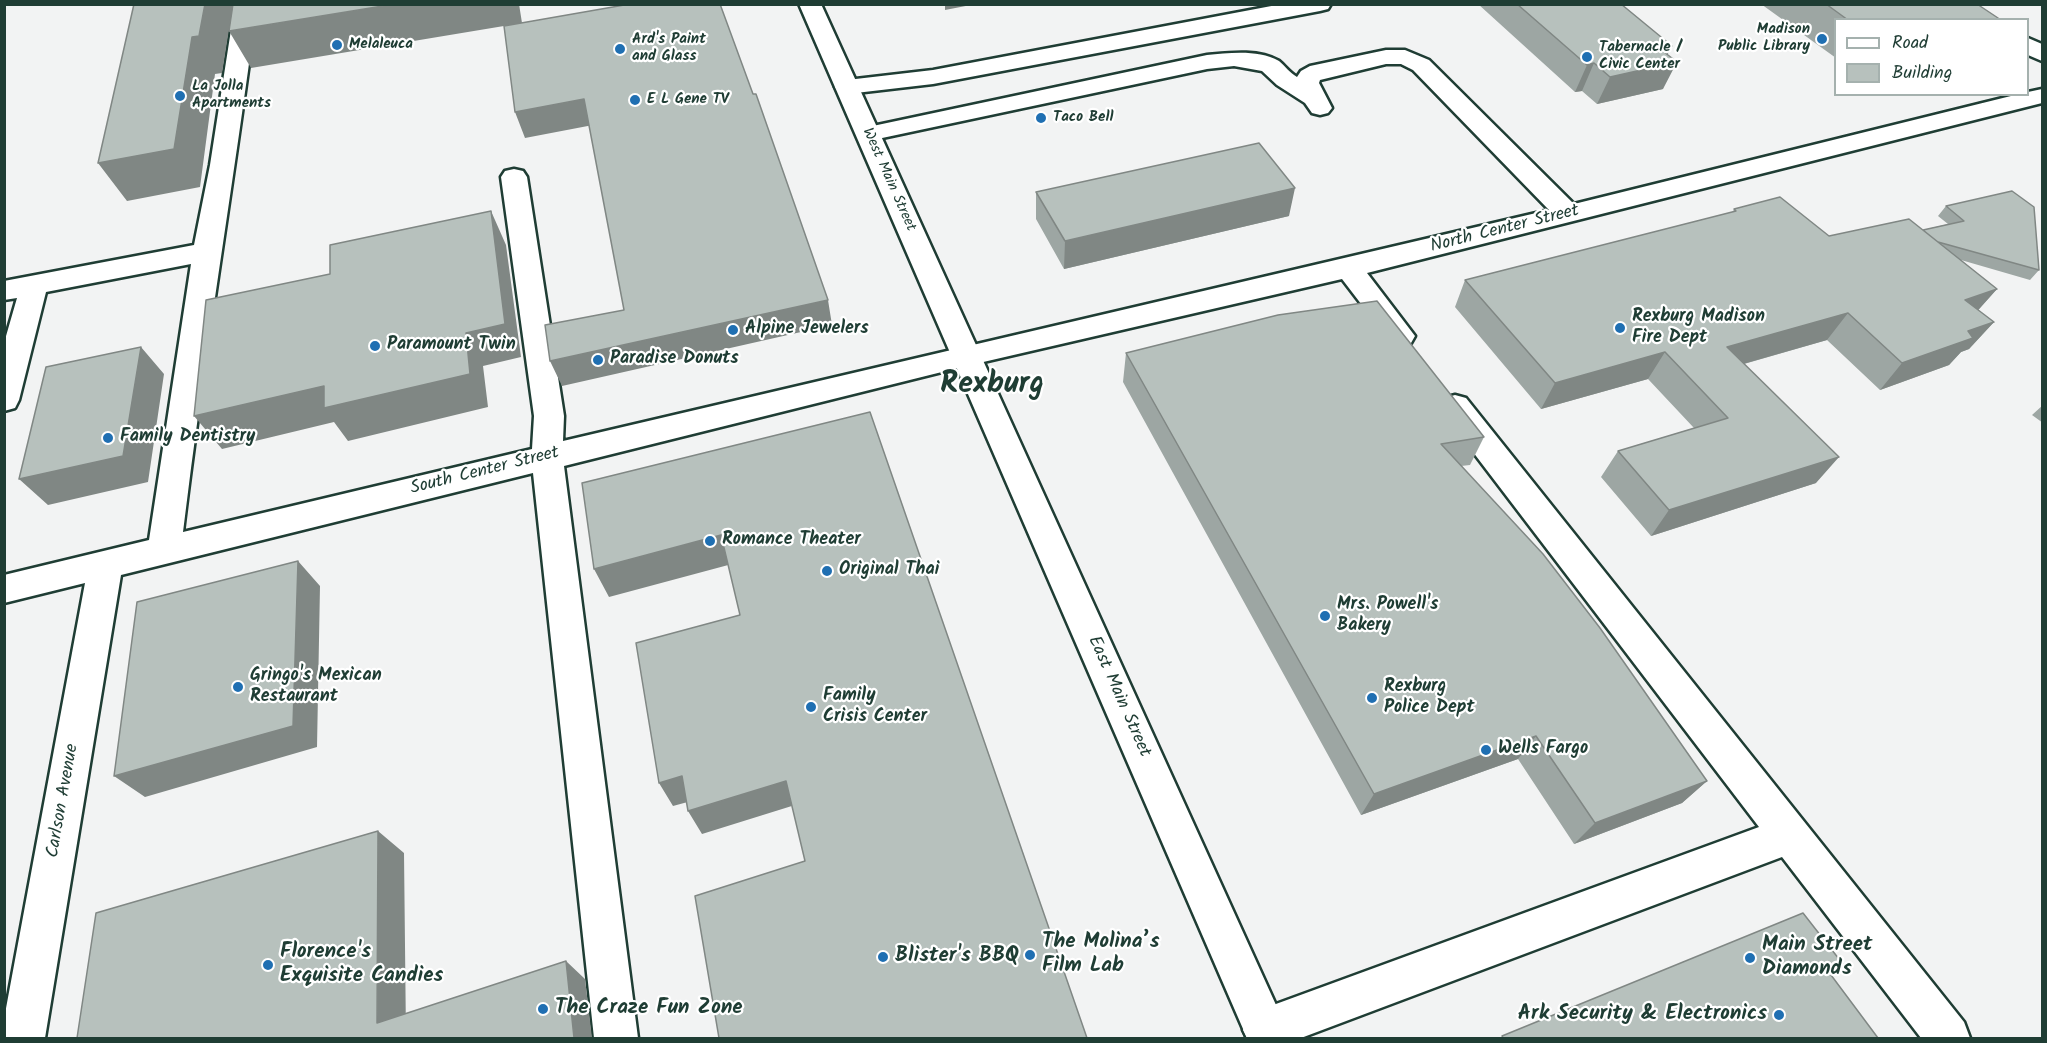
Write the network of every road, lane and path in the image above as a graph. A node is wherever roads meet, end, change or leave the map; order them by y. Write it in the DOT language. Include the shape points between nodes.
graph roads {
  1 [pos="246,4"];
  2 [pos="810,4"];
  3 [pos="1320,4"];
  4 [pos="2029,46"];
  5 [pos="2043,54"];
  6 [pos="847,87"];
  7 [pos="2043,96"];
  8 [pos="868,134"];
  9 [pos="514,177"];
  10 [pos="1568,214"];
  11 [pos="207,252"];
  12 [pos="1348,268"];
  13 [pos="34,286"];
  14 [pos="4,291"];
  15 [pos="966,356"];
  16 [pos="4,399"];
  17 [pos="547,458"];
  18 [pos="164,550"];
  19 [pos="106,564"];
  20 [pos="4,589"];
  21 [pos="1790,836"];
  22 [pos="1267,1034"];
  23 [pos="23,1038"];
  24 [pos="616,1038"];
  25 [pos="1948,1038"];
  1 -- 11 [label="street"];
  2 -- 6 [label="street, West Main Street"];
  3 -- 6 [label="street" via="933,77"];
  4 -- 5 [label="street"];
  6 -- 8 [label="street, West Main Street"];
  7 -- 10 [label="street, North Center Street"];
  8 -- 10 [label="street" via="1234,59 1270,66 1319,106 1307,83 1309,76 1386,57 1405,57 1421,65"];
  8 -- 15 [label="street, West Main Street"];
  9 -- 17 [label="street" via="549,416"];
  10 -- 12 [label="street, North Center Street"];
  11 -- 13 [label="street"];
  11 -- 18 [label="street"];
  12 -- 15 [label="street, North Center Street"];
  12 -- 21 [label="street"];
  13 -- 14 [label="street"];
  13 -- 16 [label="street"];
  15 -- 17 [label="street, South Center Street"];
  15 -- 22 [label="street, East Main Street"];
  17 -- 18 [label="street, South Center Street"];
  17 -- 24 [label="street"];
  18 -- 19 [label="street, South Center Street"];
  19 -- 20 [label="street, South Center Street"];
  19 -- 23 [label="street, Carlson Avenue"];
  21 -- 22 [label="street"];
  21 -- 25 [label="street"];
}
